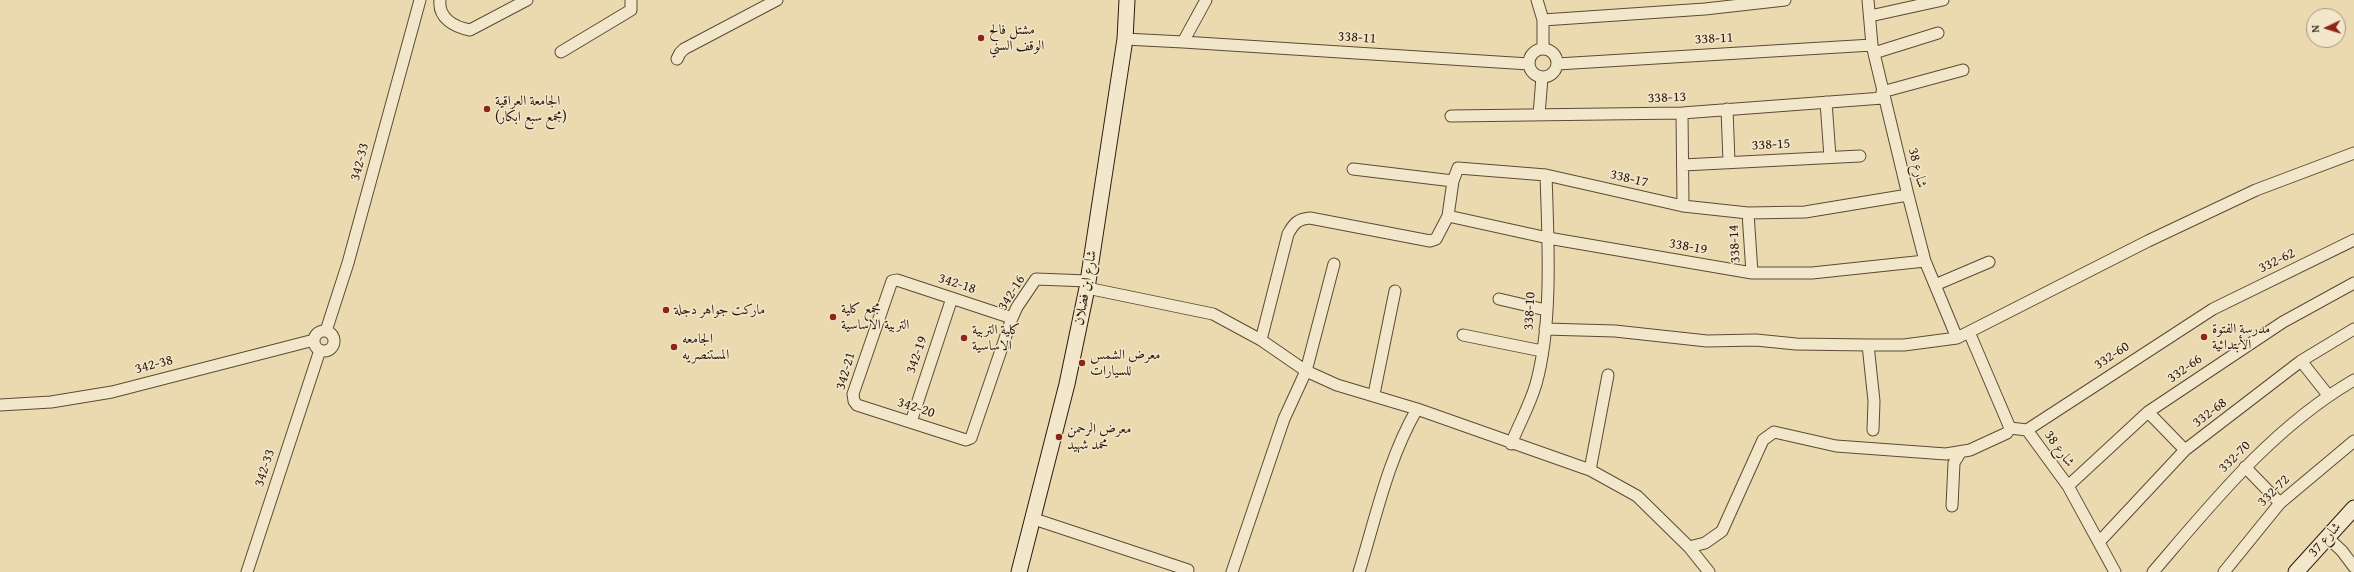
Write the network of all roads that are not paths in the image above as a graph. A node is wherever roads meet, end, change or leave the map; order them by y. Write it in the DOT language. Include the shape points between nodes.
graph roads {
  1 [pos="420,0"];
  2 [pos="440,0"];
  3 [pos="527,0"];
  4 [pos="631,0"];
  5 [pos="777,0"];
  6 [pos="1128,0"];
  7 [pos="1206,0"];
  8 [pos="1537,0"];
  9 [pos="1785,0"];
  10 [pos="1868,0"];
  11 [pos="1943,0"];
  12 [pos="1870,16"];
  13 [pos="1543,20"];
  14 [pos="1938,33"];
  15 [pos="1125,38"];
  16 [pos="1183,42"];
  17 [pos="1543,49"];
  18 [pos="1873,49"];
  19 [pos="561,52"];
  20 [pos="677,59"];
  21 [pos="1529,64"];
  22 [pos="1557,64"];
  23 [pos="1963,70"];
  24 [pos="1542,77"];
  25 [pos="1883,95"];
  26 [pos="1826,102"];
  27 [pos="1727,110"];
  28 [pos="1682,113"];
  29 [pos="1539,115"];
  30 [pos="1451,116"];
  31 [pos="2354,153"];
  32 [pos="1860,156"];
  33 [pos="1830,157"];
  34 [pos="1729,162"];
  35 [pos="1683,165"];
  36 [pos="1353,169"];
  37 [pos="1546,175"];
  38 [pos="1453,181"];
  39 [pos="1908,195"];
  40 [pos="1683,206"];
  41 [pos="1748,213"];
  42 [pos="1448,216"];
  43 [pos="1548,238"];
  44 [pos="2354,240"];
  45 [pos="1925,261"];
  46 [pos="1989,262"];
  47 [pos="1334,264"];
  48 [pos="1752,273"];
  49 [pos="892,282"];
  50 [pos="2354,283"];
  51 [pos="1088,284"];
  52 [pos="1935,285"];
  53 [pos="1395,291"];
  54 [pos="952,298"];
  55 [pos="1499,299"];
  56 [pos="2213,309"];
  57 [pos="1546,310"];
  58 [pos="1012,318"];
  59 [pos="1545,329"];
  60 [pos="2354,329"];
  61 [pos="326,331"];
  62 [pos="1969,332"];
  63 [pos="1463,335"];
  64 [pos="1956,338"];
  65 [pos="314,340"];
  66 [pos="1261,340"];
  67 [pos="1868,345"];
  68 [pos="320,350"];
  69 [pos="1542,351"];
  70 [pos="2301,361"];
  71 [pos="1306,371"];
  72 [pos="1608,375"];
  73 [pos="2354,380"];
  74 [pos="1374,394"];
  75 [pos="2328,395"];
  76 [pos="854,401"];
  77 [pos="0,405"];
  78 [pos="1417,409"];
  79 [pos="2148,412"];
  80 [pos="911,422"];
  81 [pos="2010,428"];
  82 [pos="1873,430"];
  83 [pos="2027,430"];
  84 [pos="971,438"];
  85 [pos="2354,441"];
  86 [pos="1511,444"];
  87 [pos="2185,450"];
  88 [pos="1960,453"];
  89 [pos="2244,467"];
  90 [pos="1590,470"];
  91 [pos="2068,486"];
  92 [pos="2280,503"];
  93 [pos="1952,506"];
  94 [pos="2354,508"];
  95 [pos="1034,518"];
  96 [pos="2327,537"];
  97 [pos="2100,541"];
  98 [pos="1689,547"];
  99 [pos="2354,567"];
  100 [pos="1188,570"];
  101 [pos="247,572"];
  102 [pos="1019,572"];
  103 [pos="1232,572"];
  104 [pos="1359,572"];
  105 [pos="1709,572"];
  106 [pos="2115,572"];
  107 [pos="2152,572"];
  108 [pos="2224,572"];
  109 [pos="2296,572"];
  1 -- 61 [label="street, 342-33" via="348,263"];
  2 -- 3 [label="street" via="439,8 444,17 459,27 470,30"];
  4 -- 19 [label="street" via="631,10"];
  5 -- 20 [label="street" via="684,49"];
  6 -- 15 [label="street, شارع ابن فضلان"];
  7 -- 16 [label="street"];
  8 -- 13 [label="street"];
  9 -- 13 [label="street" via="1705,9"];
  10 -- 12 [label="street, شارع 38"];
  11 -- 12 [label="street"];
  12 -- 18 [label="street, شارع 38"];
  13 -- 17 [label="street"];
  14 -- 18 [label="street, 338-11"];
  15 -- 16 [label="street, 338-11"];
  15 -- 51 [label="street, شارع ابن فضلان"];
  16 -- 21 [label="street, 338-11"];
  17 -- 21 [label="street" via="1531,55"];
  17 -- 22 [label="street" via="1551,52"];
  18 -- 22 [label="street, 338-11"];
  18 -- 25 [label="street, شارع 38"];
  21 -- 24 [label="street" via="1531,71"];
  22 -- 24 [label="street" via="1550,75"];
  23 -- 25 [label="street, 338-13"];
  24 -- 29 [label="street"];
  25 -- 26 [label="street, 338-13"];
  25 -- 39 [label="street, شارع 38"];
  26 -- 27 [label="street, 338-13"];
  26 -- 33 [label="street"];
  27 -- 28 [label="street, 338-13"];
  27 -- 34 [label="street"];
  28 -- 29 [label="street, 338-13"];
  28 -- 35 [label="street"];
  29 -- 30 [label="street, 338-13"];
  31 -- 62 [label="street" via="2256,190 2148,241"];
  32 -- 33 [label="street, 338-15"];
  33 -- 34 [label="street, 338-15"];
  34 -- 35 [label="street, 338-15"];
  35 -- 40 [label="street"];
  36 -- 38 [label="street"];
  37 -- 38 [label="street, 338-17" via="1458,168"];
  37 -- 40 [label="street, 338-17"];
  37 -- 43 [label="street, 338-10"];
  38 -- 42 [label="street"];
  39 -- 41 [label="street, 338-17" via="1805,212"];
  39 -- 45 [label="street, شارع 38"];
  40 -- 41 [label="street, 338-17"];
  41 -- 48 [label="street, 338-14"];
  42 -- 43 [label="street, 338-19"];
  42 -- 66 [label="street" via="1436,239 1430,241 1310,218 1300,219 1293,224 1288,234"];
  43 -- 48 [label="street, 338-19"];
  43 -- 57 [label="street, 338-10"];
  44 -- 56 [label="street, 332-62"];
  45 -- 48 [label="street, 338-19" via="1812,273"];
  45 -- 52 [label="street, شارع 38"];
  46 -- 52 [label="street"];
  47 -- 71 [label="street"];
  49 -- 54 [label="street, 342-18" via="897,280"];
  49 -- 76 [label="street, 342-21" via="856,387"];
  50 -- 79 [label="street, 332-66" via="2283,322"];
  51 -- 58 [label="street, 342-16" via="1036,279"];
  51 -- 66 [label="street" via="1214,314"];
  51 -- 95 [label="street, شارع ابن فضلان"];
  52 -- 64 [label="street, شارع 38"];
  53 -- 74 [label="street"];
  54 -- 58 [label="street, 342-18"];
  54 -- 80 [label="street, 342-19"];
  55 -- 57 [label="street"];
  56 -- 83 [label="street, 332-60"];
  57 -- 59 [label="street, 338-10"];
  58 -- 84 [label="street, 342-16"];
  59 -- 67 [label="street" via="1615,331 1706,341 1756,340 1796,344"];
  59 -- 69 [label="street, 338-10"];
  60 -- 70 [label="street, 332-68"];
  61 -- 65 [label="street" via="317,334"];
  61 -- 68 [label="street" via="334,338 333,345 326,351"];
  62 -- 64 [label="street"];
  62 -- 81 [label="street"];
  63 -- 69 [label="street"];
  64 -- 67 [label="street"];
  65 -- 68 [label="street" via="315,346"];
  65 -- 77 [label="street, 342-38" via="112,392 51,402"];
  66 -- 71 [label="street"];
  67 -- 82 [label="street" via="1874,401"];
  68 -- 101 [label="street, 342-33"];
  69 -- 86 [label="street, 338-10" via="1536,385"];
  70 -- 75 [label="street"];
  70 -- 87 [label="street, 332-68"];
  71 -- 74 [label="street" via="1337,385"];
  71 -- 103 [label="street" via="1284,419"];
  72 -- 90 [label="street"];
  73 -- 75 [label="street, 332-70"];
  74 -- 78 [label="street"];
  75 -- 89 [label="street, 332-70"];
  76 -- 80 [label="street, 342-20" via="857,405"];
  78 -- 86 [label="street"];
  78 -- 104 [label="street" via="1406,428 1386,478"];
  79 -- 87 [label="street"];
  79 -- 91 [label="street, 332-66"];
  80 -- 84 [label="street, 342-20" via="966,440"];
  81 -- 83 [label="street, شارع 38"];
  81 -- 88 [label="street" via="1985,444"];
  83 -- 91 [label="street, شارع 38"];
  85 -- 92 [label="street, 332-72"];
  86 -- 90 [label="street"];
  87 -- 97 [label="street, 332-68"];
  88 -- 93 [label="street" via="1954,463"];
  88 -- 98 [label="street" via="1936,454 1854,448 1819,444 1774,432 1763,440 1722,531 1705,543"];
  89 -- 92 [label="street"];
  89 -- 107 [label="street, 332-70"];
  90 -- 98 [label="street" via="1637,496"];
  91 -- 97 [label="street, شارع 38"];
  92 -- 108 [label="street, 332-72"];
  94 -- 96 [label="street, شارع 37"];
  95 -- 100 [label="street"];
  95 -- 102 [label="street, شارع ابن فضلان"];
  96 -- 99 [label="street" via="2342,550"];
  96 -- 109 [label="street, شارع 37"];
  97 -- 106 [label="street, شارع 38"];
  98 -- 105 [label="street"];
}
